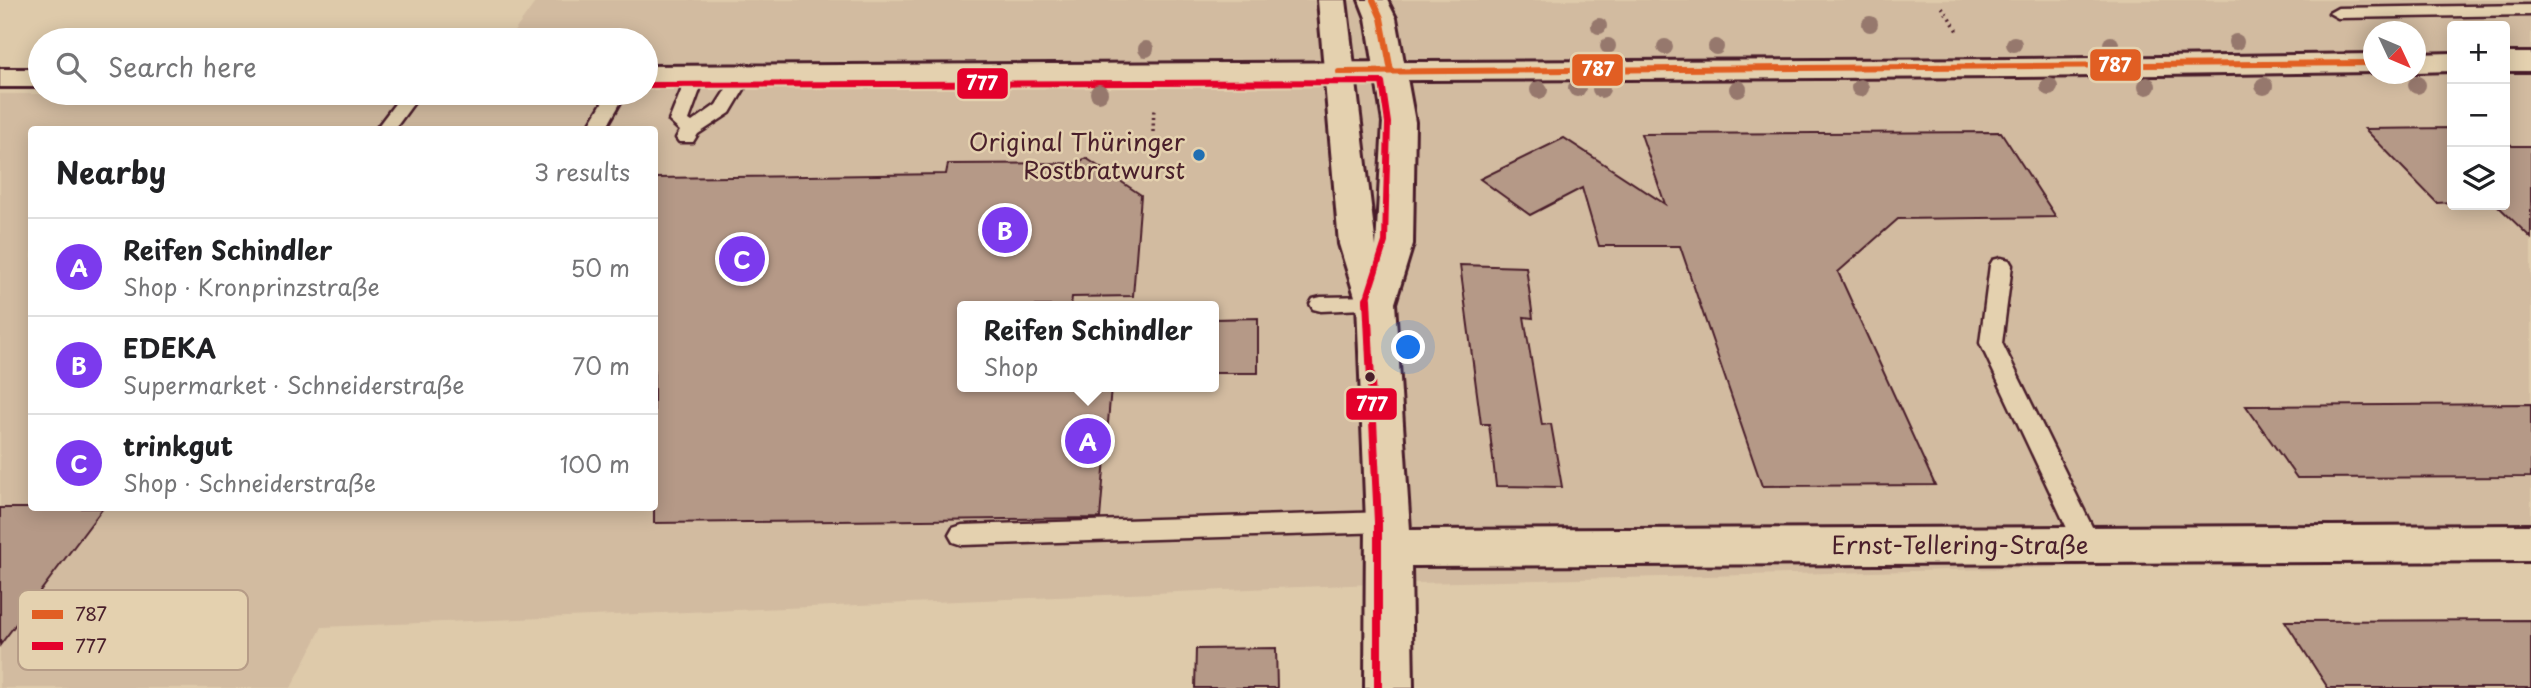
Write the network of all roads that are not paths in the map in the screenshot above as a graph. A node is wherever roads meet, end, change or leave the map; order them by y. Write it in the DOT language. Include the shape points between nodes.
graph roads {
  1 [pos="1332,0"];
  2 [pos="1373,0"];
  3 [pos="2357,0"];
  4 [pos="2531,10"];
  5 [pos="2370,12"];
  6 [pos="2338,13"];
  7 [pos="2447,62"];
  8 [pos="2510,62"];
  9 [pos="2531,62"];
  10 [pos="2363,63"];
  11 [pos="2426,63"];
  12 [pos="1391,71"];
  13 [pos="1339,72"];
  14 [pos="658,75"];
  15 [pos="696,76"];
  16 [pos="743,76"];
  17 [pos="0,78"];
  18 [pos="28,78"];
  19 [pos="403,105"];
  20 [pos="610,105"];
  21 [pos="387,126"];
  22 [pos="597,126"];
  23 [pos="2001,265"];
  24 [pos="1377,303"];
  25 [pos="1321,304"];
  26 [pos="962,535"];
  27 [pos="1388,535"];
  28 [pos="2087,543"];
  29 [pos="2531,543"];
  30 [pos="1389,688"];
  1 -- 13 [label="street"];
  2 -- 12 [label="street"];
  3 -- 5 [label="lane"];
  4 -- 5 [label="lane"];
  5 -- 6 [label="lane"];
  7 -- 11 [label="street"];
  8 -- 9 [label="street"];
  10 -- 12 [label="street"];
  12 -- 13 [label="street"];
  12 -- 24 [label="street" via="1399,122 1395,244"];
  13 -- 16 [label="street"];
  13 -- 24 [label="street" via="1357,244"];
  14 -- 15 [label="street"];
  15 -- 16 [label="street"];
  15 -- 16 [label="lane" via="679,121 688,134 733,101"];
  17 -- 18 [label="street"];
  19 -- 21 [label="lane"];
  20 -- 22 [label="lane"];
  23 -- 28 [label="lane" via="1991,343"];
  24 -- 25 [label="lane"];
  24 -- 27 [label="street"];
  26 -- 27 [label="lane"];
  27 -- 28 [label="street, Ernst-Tellering-Straße"];
  27 -- 30 [label="street"];
  28 -- 29 [label="street, Ernst-Tellering-Straße"];
}
